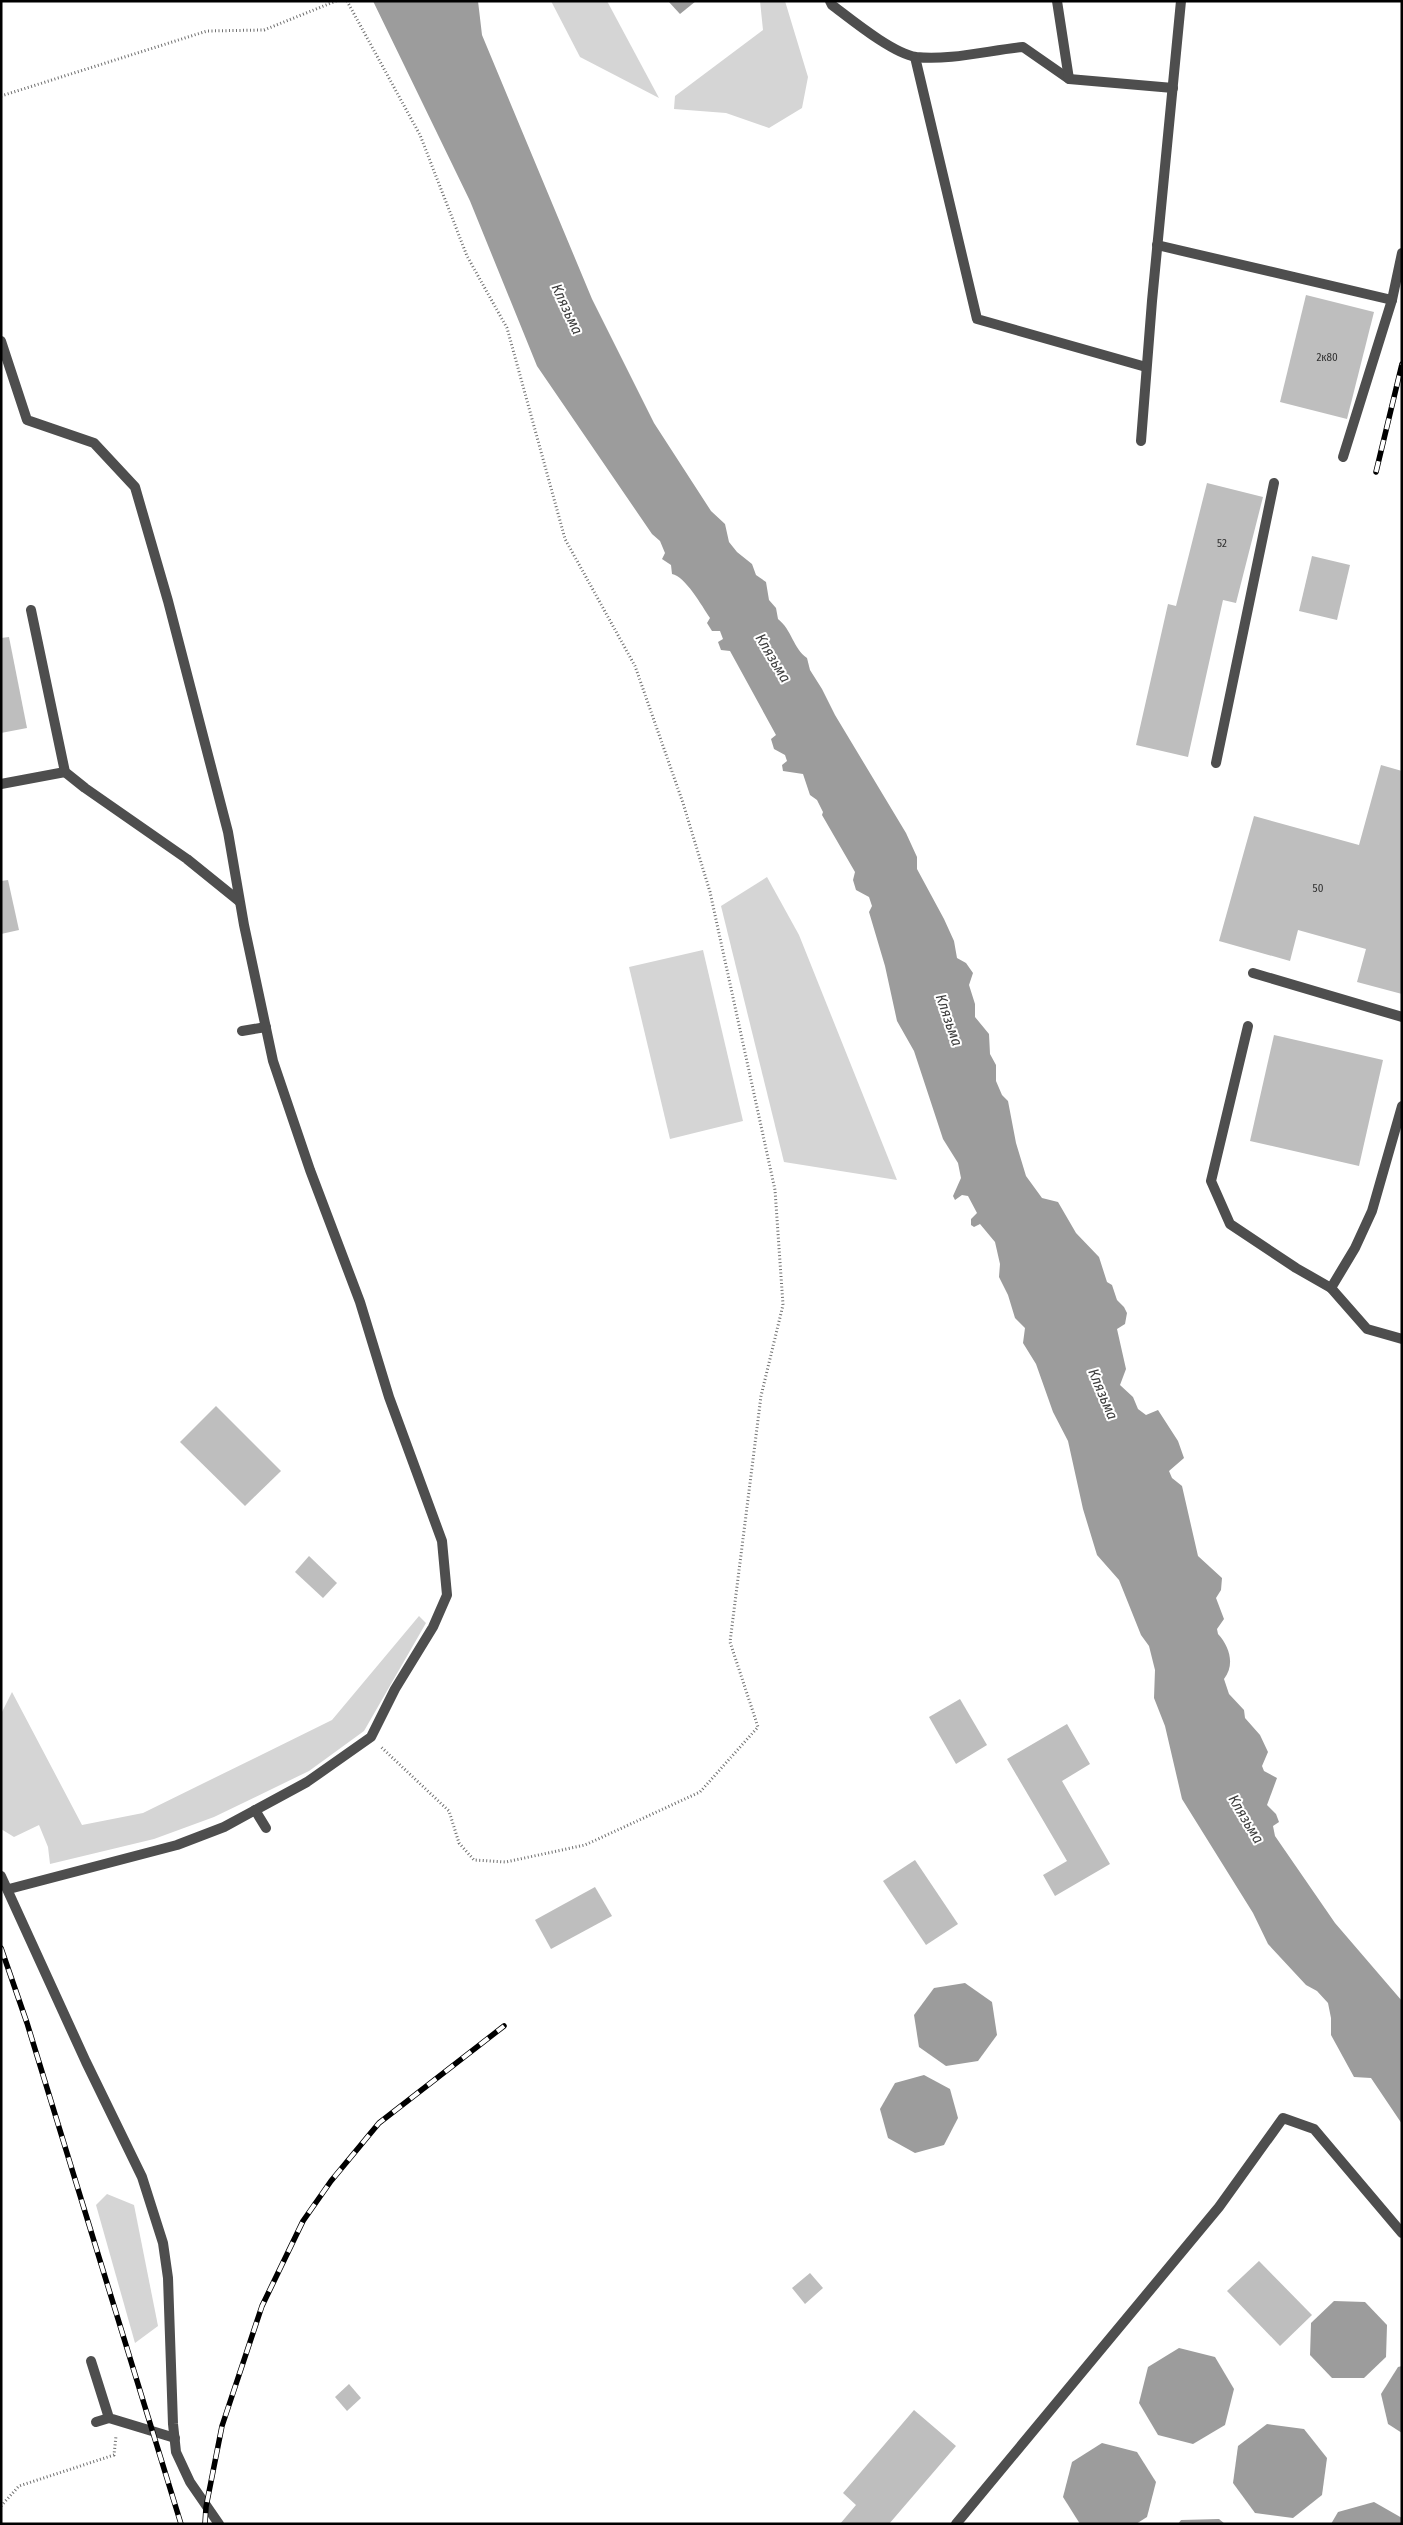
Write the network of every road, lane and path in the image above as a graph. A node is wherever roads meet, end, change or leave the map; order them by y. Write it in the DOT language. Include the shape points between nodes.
graph roads {
  1 [pos="336,1"];
  2 [pos="347,1"];
  3 [pos="830,1"];
  4 [pos="1057,1"];
  5 [pos="1182,1"];
  6 [pos="915,57"];
  7 [pos="1069,79"];
  8 [pos="1173,88"];
  9 [pos="1,96"];
  10 [pos="1157,245"];
  11 [pos="1402,253"];
  12 [pos="1392,300"];
  13 [pos="1,341"];
  14 [pos="1146,367"];
  15 [pos="1141,441"];
  16 [pos="1343,457"];
  17 [pos="1274,483"];
  18 [pos="31,610"];
  19 [pos="1216,763"];
  20 [pos="65,772"];
  21 [pos="1,784"];
  22 [pos="240,901"];
  23 [pos="1253,974"];
  24 [pos="1402,1017"];
  25 [pos="1248,1026"];
  26 [pos="266,1027"];
  27 [pos="242,1031"];
  28 [pos="1402,1106"];
  29 [pos="1331,1288"];
  30 [pos="1402,1339"];
  31 [pos="371,1737"];
  32 [pos="255,1810"];
  33 [pos="266,1828"];
  34 [pos="1,1876"];
  35 [pos="9,1889"];
  36 [pos="1402,2233"];
  37 [pos="90,2362"];
  38 [pos="113,2419"];
  39 [pos="96,2422"];
  40 [pos="175,2438"];
  41 [pos="1,2506"];
  42 [pos="219,2524"];
  43 [pos="956,2524"];
  1 -- 9 [label="path" via="264,30 207,31"];
  2 -- 31 [label="path" via="420,135 467,256 507,328 565,539 635,666 683,803 710,892 775,1190 783,1306 761,1396 730,1642 758,1727 700,1792 585,1845 506,1862 474,1860 459,1843 449,1811"];
  3 -- 6 [label="street" via="885,43"];
  4 -- 7 [label="street"];
  5 -- 8 [label="street"];
  6 -- 7 [label="street" via="1023,47"];
  6 -- 14 [label="street" via="978,319"];
  7 -- 8 [label="street"];
  8 -- 10 [label="street"];
  10 -- 12 [label="street"];
  10 -- 14 [label="street"];
  11 -- 12 [label="street"];
  12 -- 16 [label="street"];
  13 -- 22 [label="street" via="27,420 94,443 135,487 228,832"];
  14 -- 15 [label="street"];
  17 -- 19 [label="street"];
  18 -- 20 [label="street"];
  20 -- 21 [label="street"];
  20 -- 22 [label="street" via="187,858"];
  22 -- 26 [label="street"];
  23 -- 24 [label="street"];
  25 -- 29 [label="street" via="1211,1181 1230,1224"];
  26 -- 27 [label="street"];
  26 -- 31 [label="street" via="273,1061 310,1170 360,1302 389,1398 442,1541 447,1595 433,1627 395,1689"];
  28 -- 29 [label="street" via="1372,1211"];
  29 -- 30 [label="street" via="1366,1329"];
  31 -- 32 [label="street" via="307,1782"];
  32 -- 33 [label="street"];
  32 -- 35 [label="street" via="224,1827 177,1845"];
  34 -- 35 [label="street"];
  35 -- 40 [label="street" via="86,2062 142,2176 154,2212 168,2278"];
  36 -- 43 [label="street" via="1314,2129 1283,2118 1219,2207"];
  37 -- 38 [label="street"];
  38 -- 39 [label="street"];
  38 -- 40 [label="street"];
  38 -- 41 [label="path" via="114,2455 19,2486"];
  40 -- 42 [label="street" via="176,2452 190,2482"];
}
